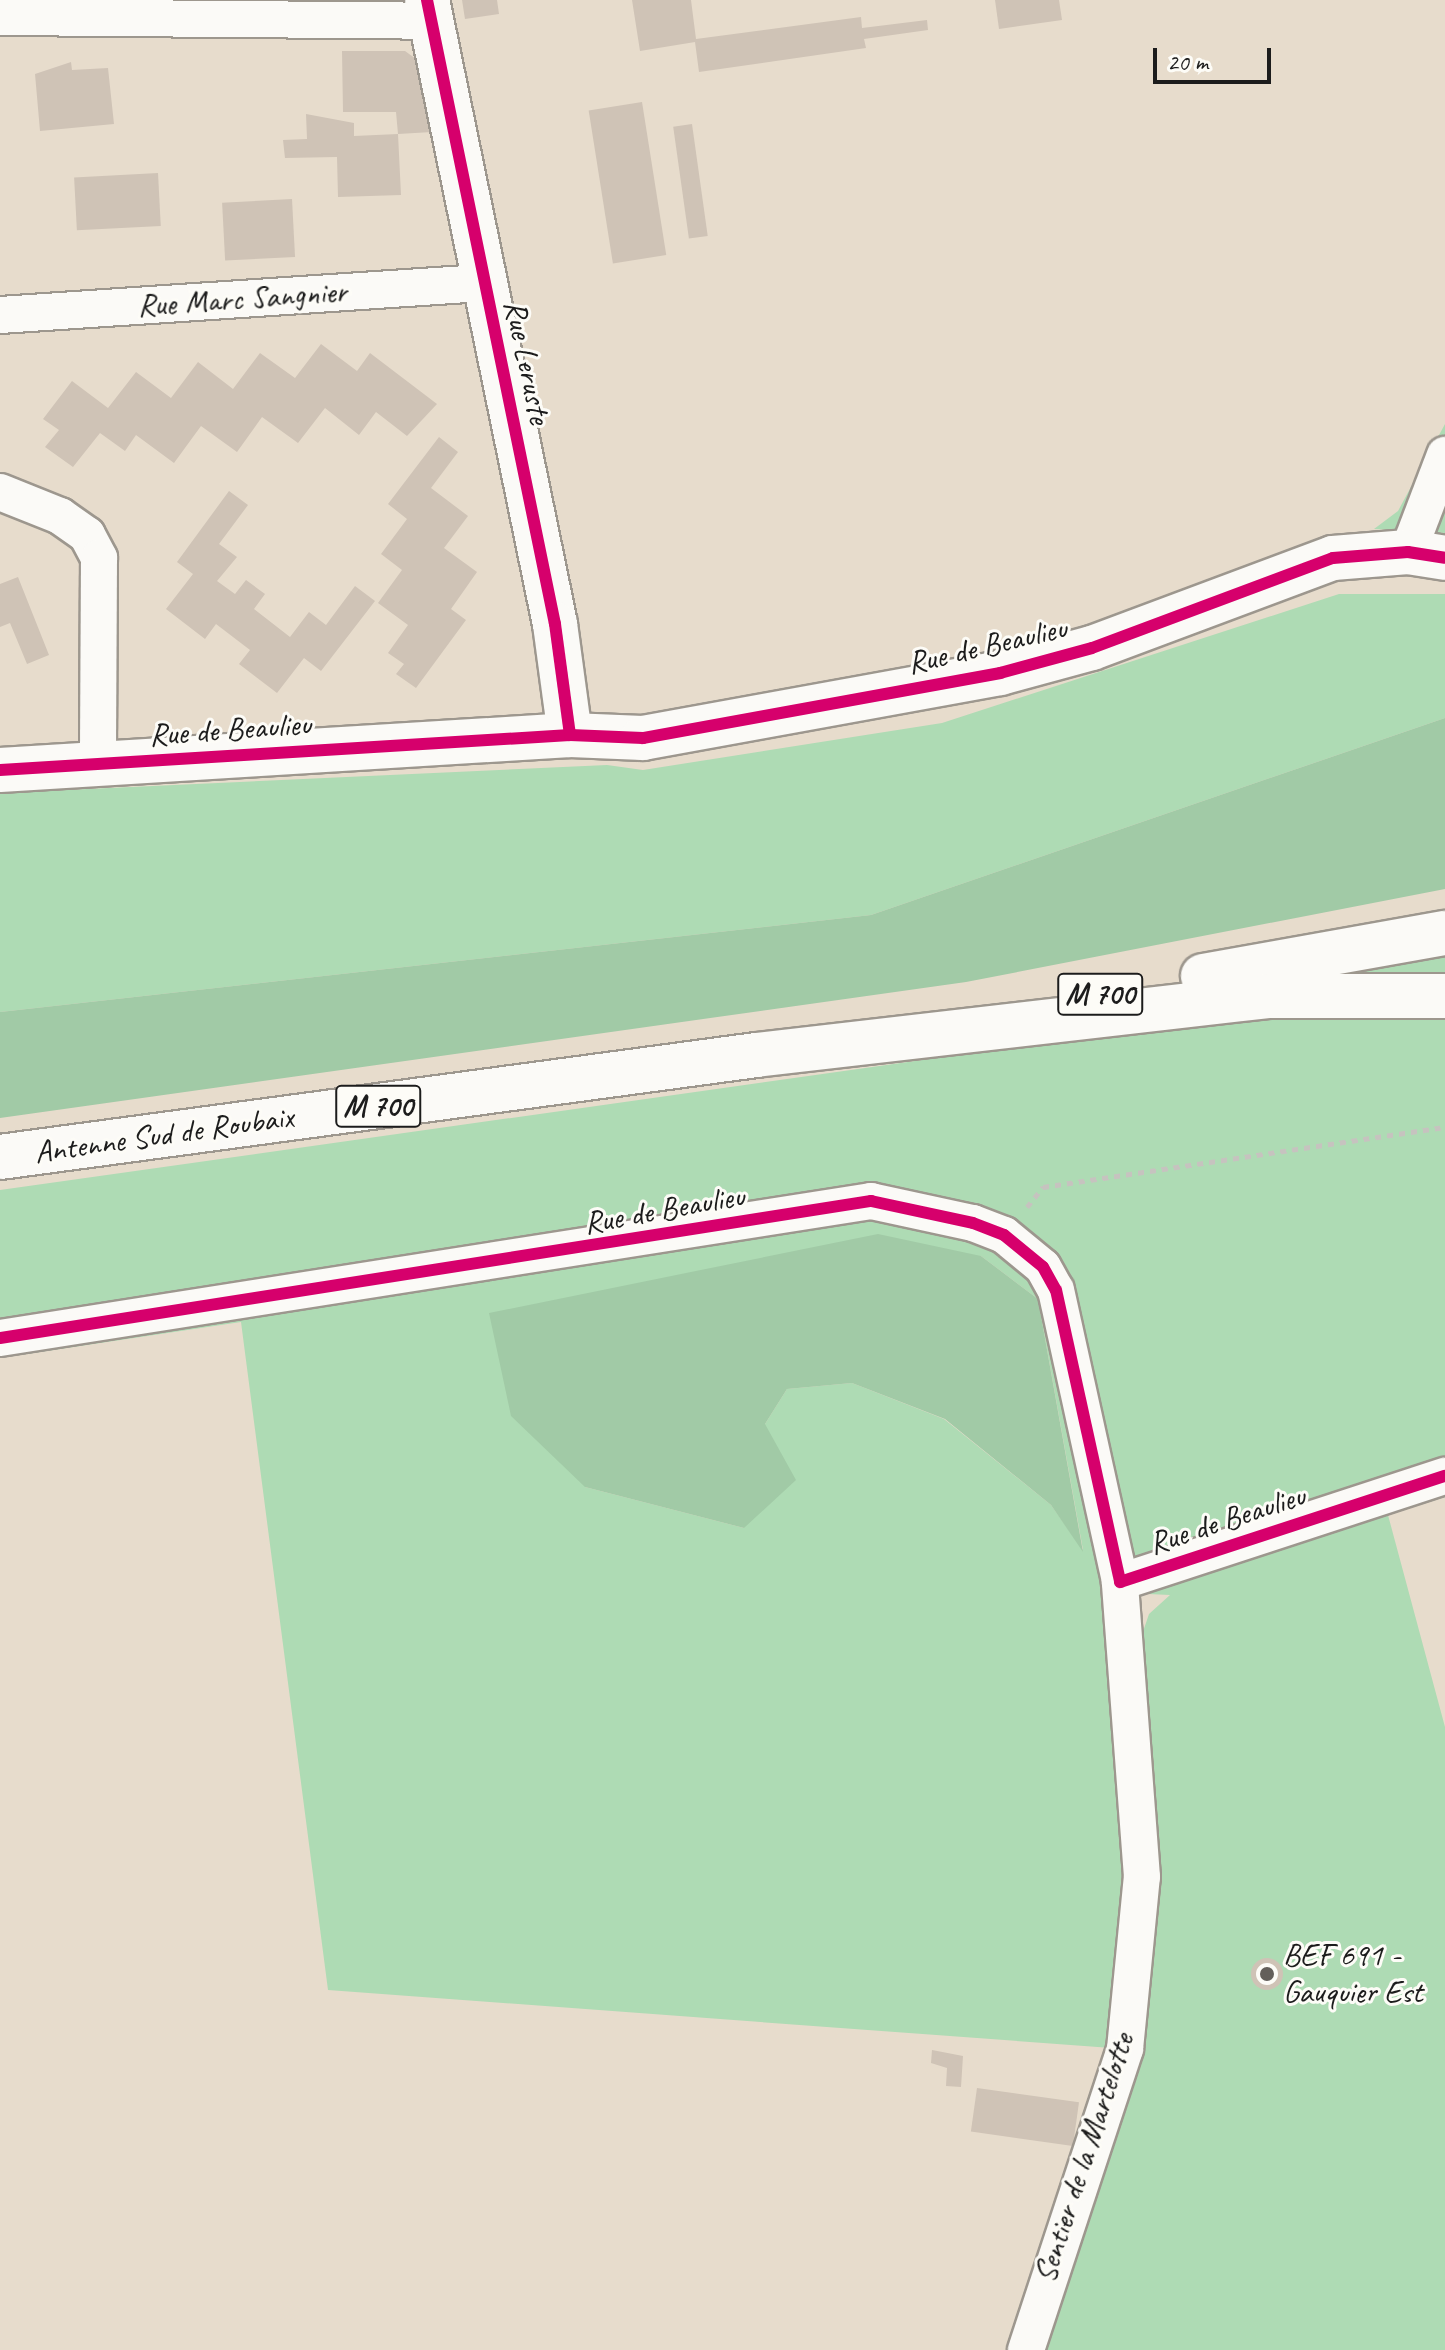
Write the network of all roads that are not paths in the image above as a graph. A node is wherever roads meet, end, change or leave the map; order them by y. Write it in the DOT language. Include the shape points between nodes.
graph roads {
  1 [pos="116,9"];
  2 [pos="429,10"];
  3 [pos="0,17"];
  4 [pos="484,283"];
  5 [pos="0,315"];
  6 [pos="1445,455"];
  7 [pos="0,492"];
  8 [pos="1427,555"];
  9 [pos="570,735"];
  10 [pos="98,765"];
  11 [pos="0,770"];
  12 [pos="1445,933"];
  13 [pos="1445,996"];
  14 [pos="756,1055"];
  15 [pos="0,1157"];
  16 [pos="0,1338"];
  17 [pos="1445,1476"];
  18 [pos="1120,1582"];
  19 [pos="1026,2350"];
  1 -- 2 [label="street"];
  1 -- 3 [label="street"];
  2 -- 4 [label="main road, Rue Leruste"];
  4 -- 5 [label="street, Rue Marc Sangnier"];
  4 -- 9 [label="main road, Rue Leruste" via="555,624"];
  6 -- 8 [label="street, Rue de Beaulieu"];
  7 -- 10 [label="street" via="60,516 87,535 99,558"];
  8 -- 9 [label="main road, Rue de Beaulieu" via="1290,569 1092,648 1000,673 643,738"];
  9 -- 10 [label="main road, Rue de Beaulieu"];
  10 -- 11 [label="main road, Rue de Beaulieu"];
  12 -- 14 [label="main road, M 700"];
  13 -- 14 [label="main road, M 700" via="1268,996"];
  14 -- 15 [label="main road, Antenne Sud de Roubaix / M 700"];
  16 -- 18 [label="street, Rue de Beaulieu" via="670,1238 841,1201 937,1213 1004,1235 1028,1251 1056,1290"];
  17 -- 18 [label="street, Rue de Beaulieu"];
  18 -- 19 [label="street, Sentier de la Martelotte" via="1142,1877 1125,2049"];
}
